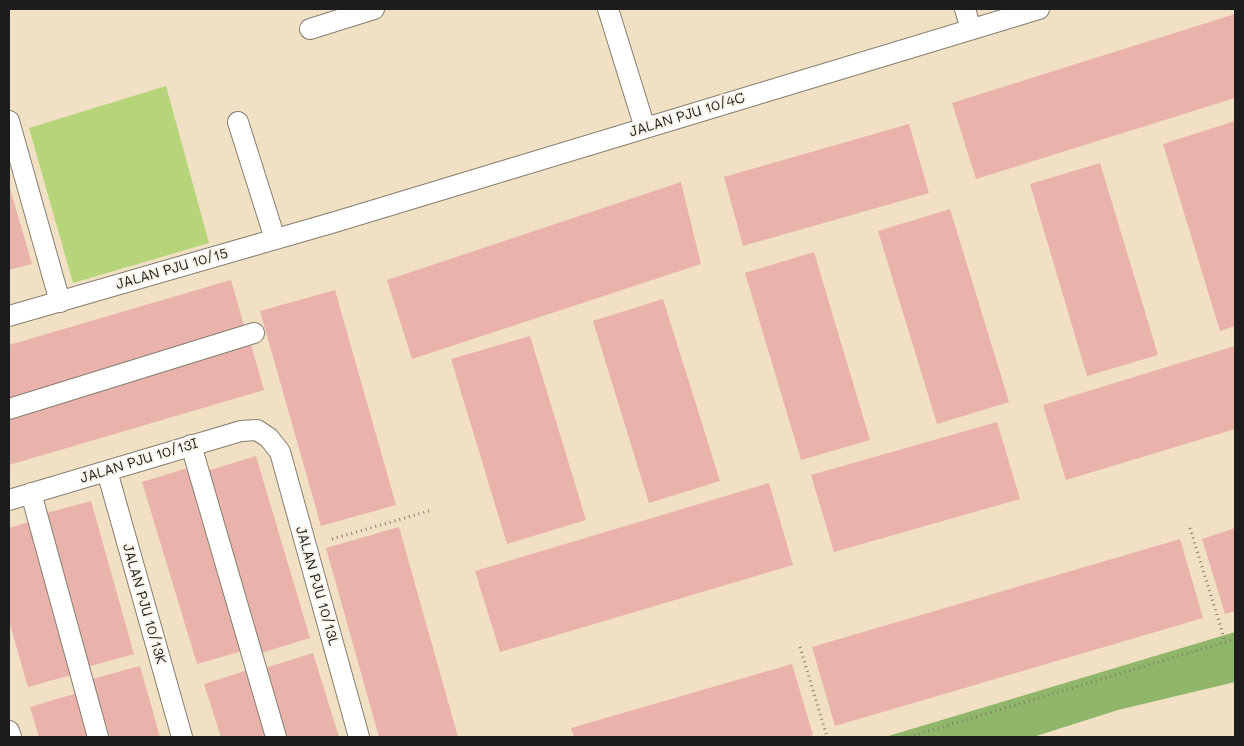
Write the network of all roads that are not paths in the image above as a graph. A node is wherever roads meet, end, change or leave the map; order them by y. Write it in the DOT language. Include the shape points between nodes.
graph roads {
  1 [pos="374,9"];
  2 [pos="608,9"];
  3 [pos="965,9"];
  4 [pos="1029,10"];
  5 [pos="995,15"];
  6 [pos="310,29"];
  7 [pos="971,29"];
  8 [pos="9,121"];
  9 [pos="238,122"];
  10 [pos="645,128"];
  11 [pos="335,222"];
  12 [pos="275,239"];
  13 [pos="60,302"];
  14 [pos="9,316"];
  15 [pos="254,333"];
  16 [pos="9,409"];
  17 [pos="269,438"];
  18 [pos="192,445"];
  19 [pos="107,471"];
  20 [pos="31,493"];
  21 [pos="9,500"];
  22 [pos="9,731"];
  23 [pos="10,737"];
  24 [pos="98,737"];
  25 [pos="182,737"];
  26 [pos="276,737"];
  27 [pos="359,737"];
  1 -- 6 [label="street"];
  2 -- 10 [label="street"];
  3 -- 7 [label="street"];
  4 -- 5 [label="street, JALAN PJU 10/4C"];
  5 -- 7 [label="street, JALAN PJU 10/4C"];
  7 -- 10 [label="street, JALAN PJU 10/4C"];
  8 -- 13 [label="street"];
  9 -- 12 [label="street"];
  10 -- 11 [label="street, JALAN PJU 10/4C"];
  11 -- 12 [label="street, JALAN PJU 10/15"];
  12 -- 13 [label="street, JALAN PJU 10/15"];
  13 -- 14 [label="street, JALAN PJU 10/15"];
  15 -- 16 [label="street"];
  17 -- 18 [label="street, JALAN PJU 10/13I" via="257,430 241,431"];
  17 -- 27 [label="street, JALAN PJU 10/13L" via="280,452"];
  18 -- 19 [label="street, JALAN PJU 10/13I"];
  18 -- 26 [label="street"];
  19 -- 20 [label="street, JALAN PJU 10/13I"];
  19 -- 25 [label="street, JALAN PJU 10/13K"];
  20 -- 21 [label="street, JALAN PJU 10/13I"];
  20 -- 24 [label="street"];
  22 -- 23 [label="street"];
}
